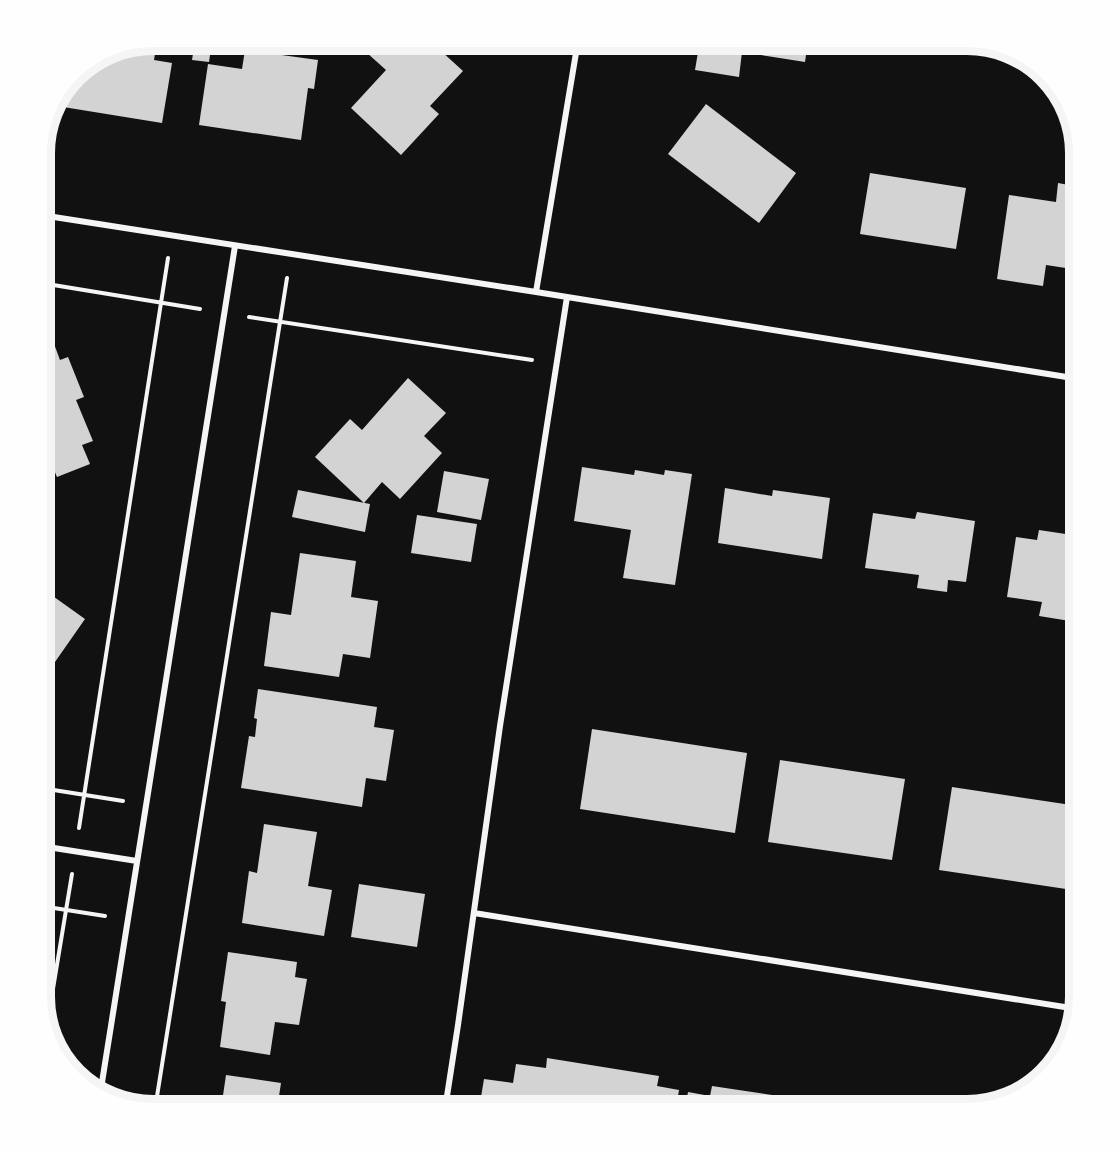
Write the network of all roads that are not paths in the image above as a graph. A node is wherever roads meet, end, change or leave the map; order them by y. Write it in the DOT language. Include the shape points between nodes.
graph roads {
  1 [pos="576,51"];
  2 [pos="51,217"];
  3 [pos="235,246"];
  4 [pos="536,292"];
  5 [pos="567,297"];
  6 [pos="1069,377"];
  7 [pos="51,848"];
  8 [pos="137,861"];
  9 [pos="474,913"];
  10 [pos="1068,1008"];
  11 [pos="102,1085"];
  12 [pos="447,1099"];
  1 -- 4 [label="street"];
  2 -- 3 [label="street"];
  3 -- 4 [label="street"];
  3 -- 8 [label="street"];
  4 -- 5 [label="street"];
  5 -- 6 [label="street"];
  5 -- 9 [label="street"];
  7 -- 8 [label="street"];
  8 -- 11 [label="street"];
  9 -- 10 [label="street"];
  9 -- 12 [label="street"];
}
